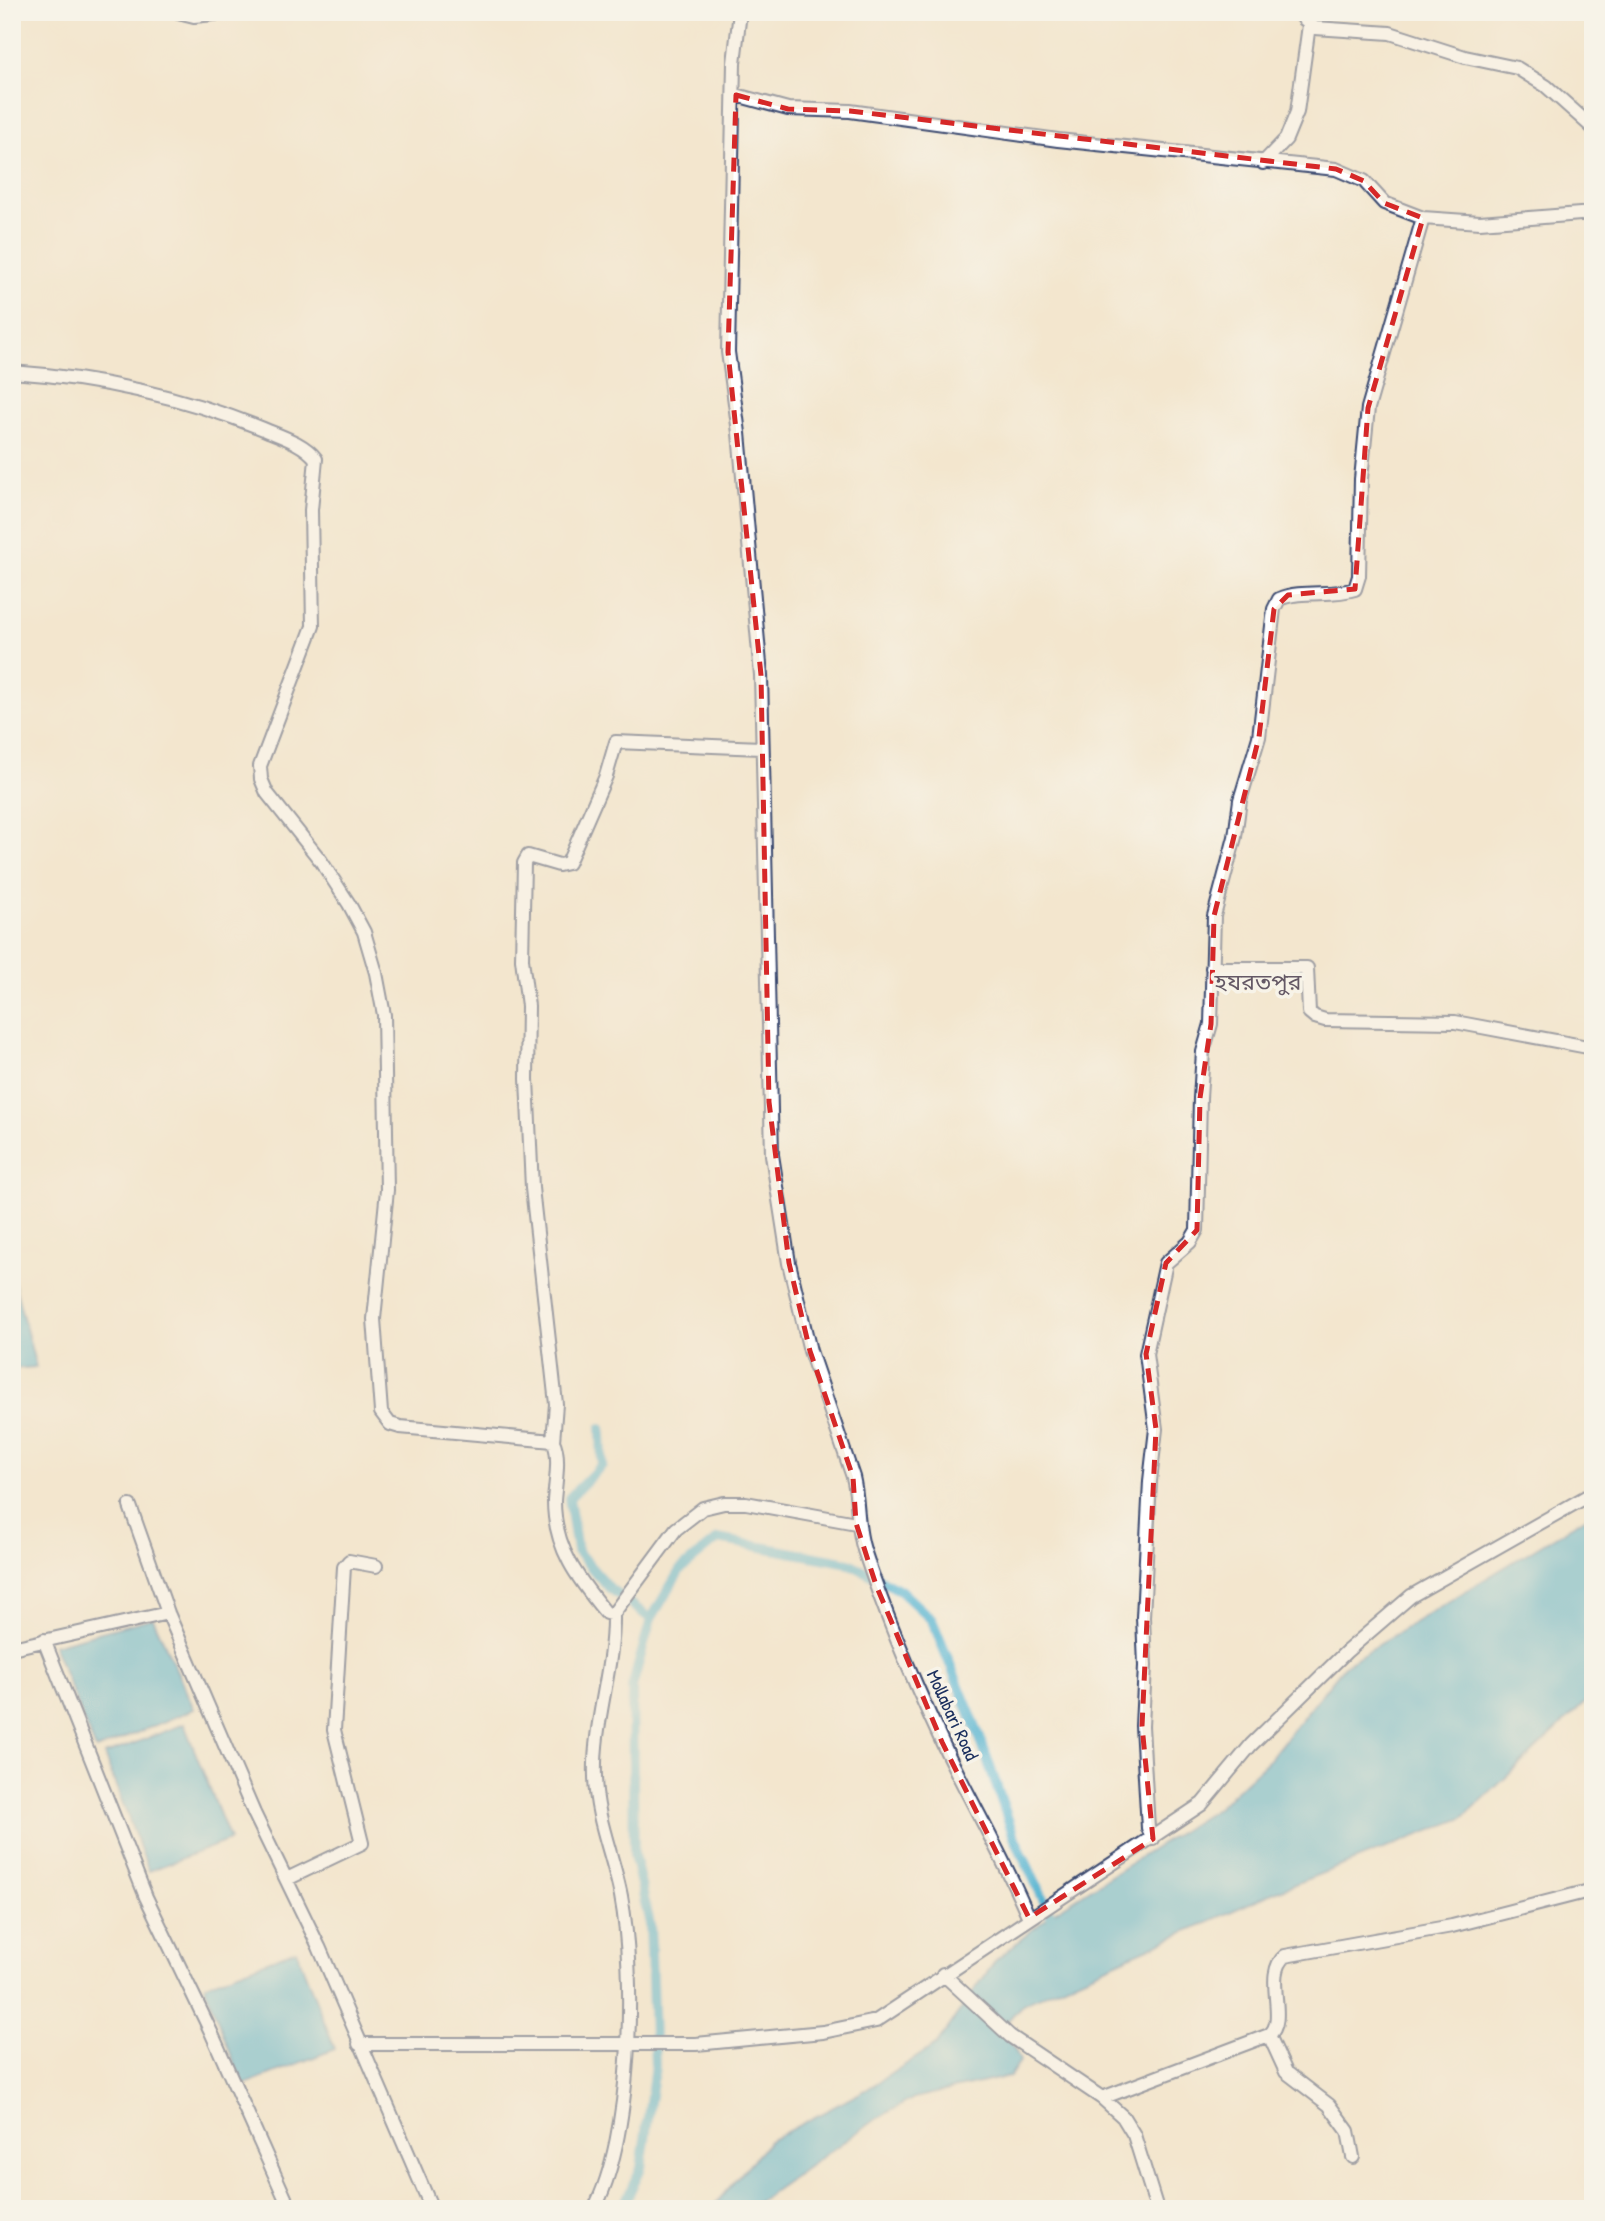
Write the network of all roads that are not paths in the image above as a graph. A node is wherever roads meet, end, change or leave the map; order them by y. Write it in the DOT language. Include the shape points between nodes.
graph roads {
  1 [pos="178,12"];
  2 [pos="233,12"];
  3 [pos="740,12"];
  4 [pos="1306,18"];
  5 [pos="736,95"];
  6 [pos="1593,128"];
  7 [pos="1263,163"];
  8 [pos="1593,213"];
  9 [pos="1423,218"];
  10 [pos="12,372"];
  11 [pos="761,748"];
  12 [pos="1212,968"];
  13 [pos="1593,1048"];
  14 [pos="553,1441"];
  15 [pos="1593,1493"];
  16 [pos="130,1506"];
  17 [pos="856,1523"];
  18 [pos="376,1566"];
  19 [pos="168,1613"];
  20 [pos="615,1613"];
  21 [pos="44,1640"];
  22 [pos="12,1648"];
  23 [pos="1153,1839"];
  24 [pos="287,1879"];
  25 [pos="1593,1890"];
  26 [pos="1035,1915"];
  27 [pos="943,1975"];
  28 [pos="1269,2035"];
  29 [pos="359,2044"];
  30 [pos="631,2044"];
  31 [pos="1102,2098"];
  32 [pos="1353,2157"];
  33 [pos="289,2209"];
  34 [pos="432,2209"];
  35 [pos="594,2209"];
  36 [pos="1157,2209"];
  1 -- 2 [label="street" via="194,16"];
  3 -- 5 [label="street, Mollabari Road" via="734,63"];
  4 -- 6 [label="street" via="1330,30 1390,33 1517,68 1546,86"];
  4 -- 7 [label="street" via="1297,112 1286,139"];
  5 -- 7 [label="street" via="788,109 850,111"];
  5 -- 11 [label="street, Mollabari Road" via="728,352 760,654"];
  7 -- 9 [label="street" via="1336,169 1364,181 1384,203"];
  8 -- 9 [label="street" via="1480,222"];
  9 -- 12 [label="street" via="1367,408 1360,576 1355,589 1288,595 1279,599 1274,609 1259,737 1214,916"];
  10 -- 14 [label="street" via="66,376 180,400 277,434 316,459 311,510 313,626 260,766 267,793 321,861 364,932 384,1015 387,1219 374,1319 381,1412 390,1424 400,1427"];
  11 -- 14 [label="street" via="616,742 572,859 559,865 528,856 524,863 522,959 528,1006 529,1120 537,1246 556,1404"];
  11 -- 17 [label="street, Mollabari Road" via="772,1156 797,1298 820,1386 857,1494"];
  12 -- 13 [label="street" via="1307,968 1309,1012 1325,1020 1455,1022"];
  12 -- 23 [label="street" via="1212,1024 1203,1052 1200,1098 1197,1230 1166,1264 1146,1354 1156,1429 1143,1617 1142,1726 1148,1828"];
  14 -- 20 [label="street" via="556,1530 563,1554 590,1594 607,1613"];
  15 -- 23 [label="street" via="1410,1596 1251,1745 1202,1804"];
  16 -- 19 [label="street"];
  17 -- 20 [label="street" via="746,1503 703,1508 676,1529"];
  17 -- 26 [label="street, Mollabari Road" via="876,1585 942,1742"];
  18 -- 24 [label="street" via="348,1561 344,1567 334,1730 362,1843"];
  19 -- 21 [label="street"];
  19 -- 24 [label="street"];
  20 -- 30 [label="street" via="600,1704 595,1780 598,1814 624,1910"];
  21 -- 22 [label="street"];
  21 -- 33 [label="street" via="146,1897"];
  23 -- 26 [label="street"];
  24 -- 29 [label="street"];
  25 -- 28 [label="street" via="1452,1926 1285,1956 1277,1965 1276,2025"];
  26 -- 27 [label="street"];
  27 -- 30 [label="street" via="876,2021 823,2032"];
  27 -- 31 [label="street" via="1010,2036"];
  28 -- 31 [label="street"];
  28 -- 32 [label="street" via="1286,2072 1329,2105 1348,2131"];
  29 -- 30 [label="street"];
  29 -- 34 [label="street"];
  30 -- 35 [label="street" via="620,2135 613,2166"];
  31 -- 36 [label="street" via="1134,2135"];
}
